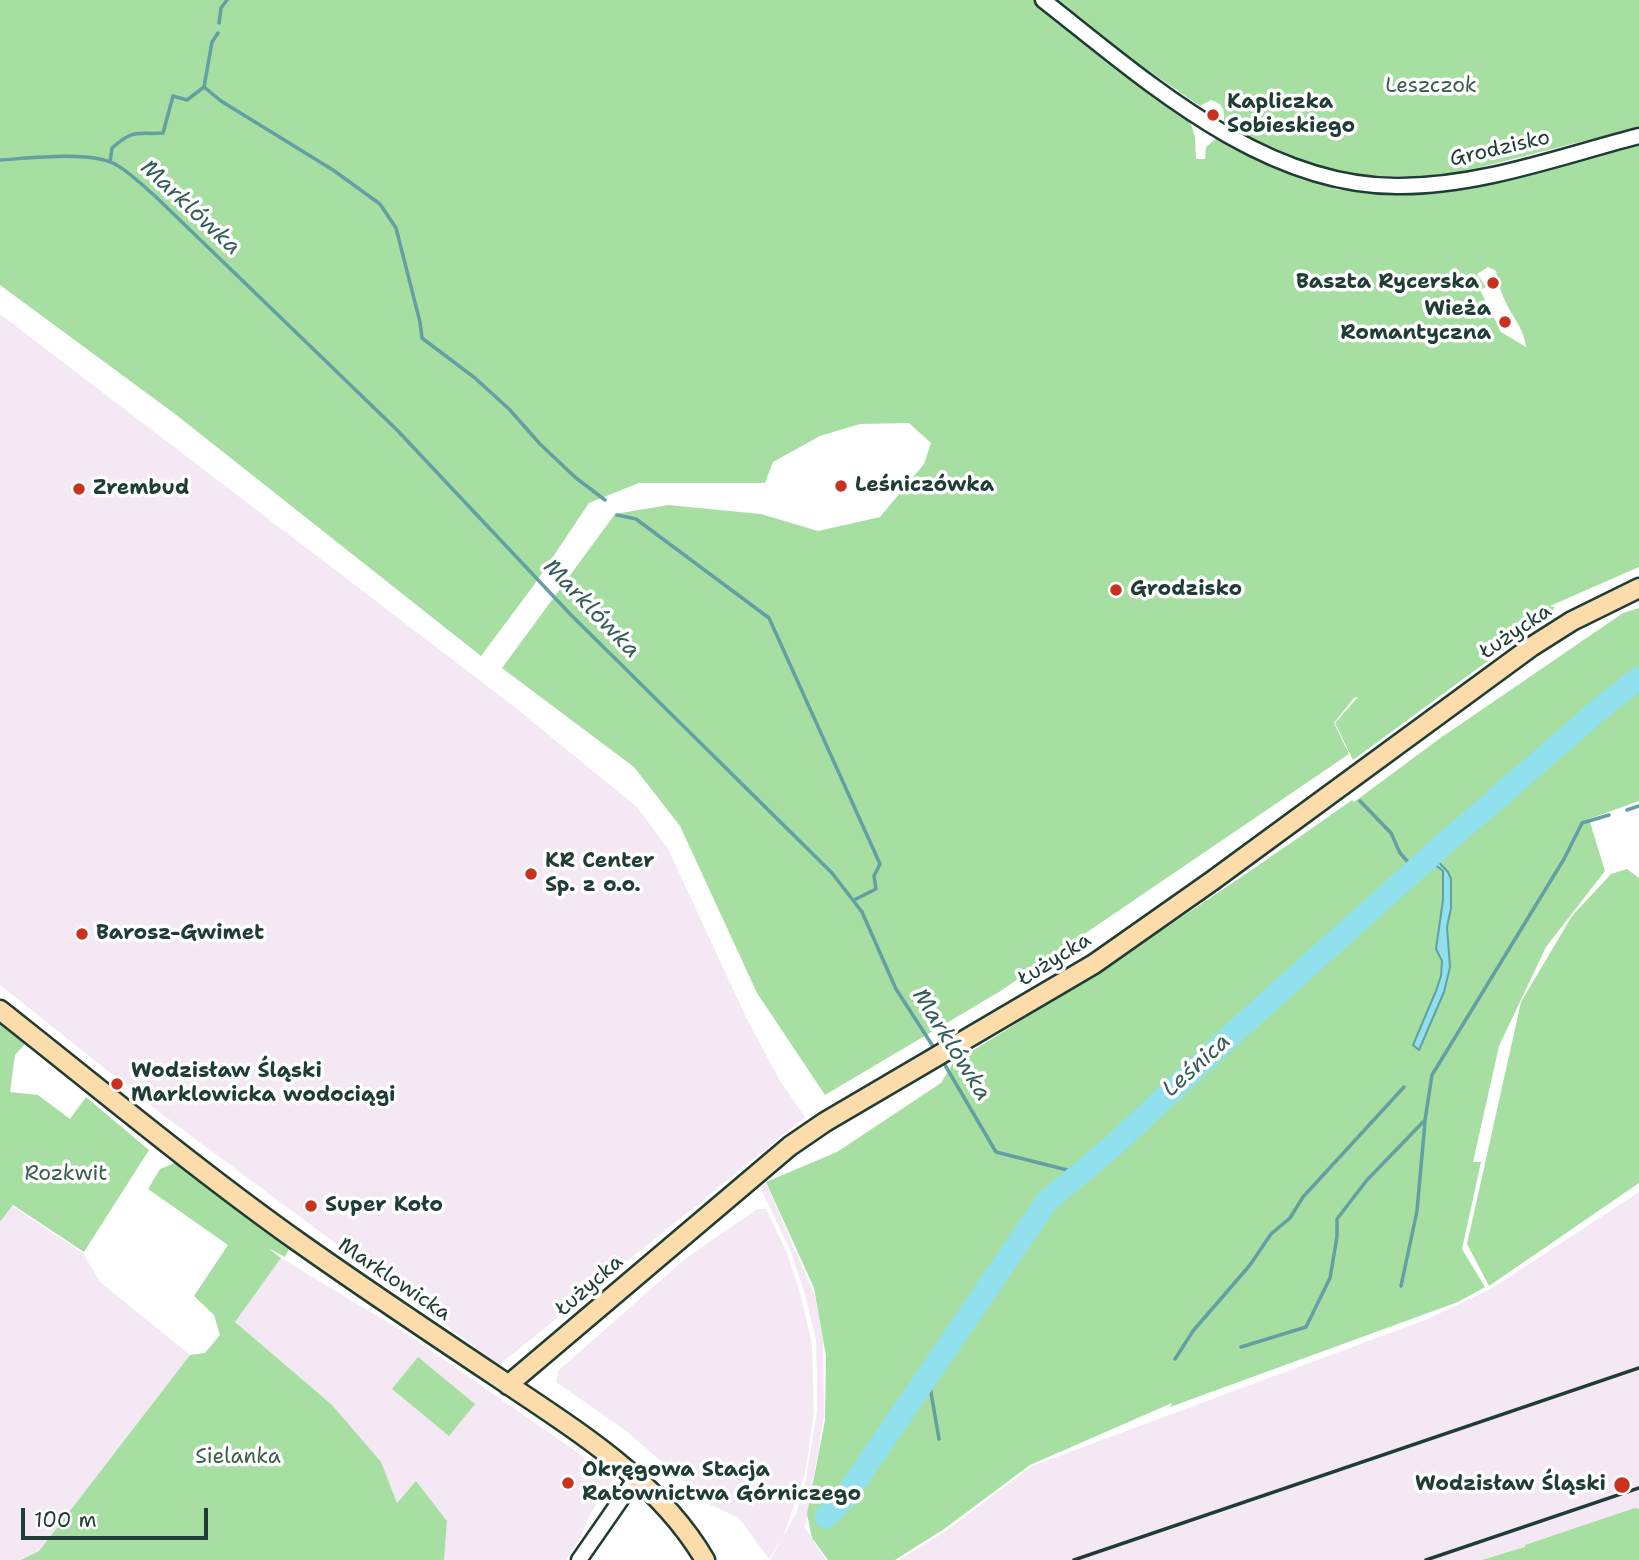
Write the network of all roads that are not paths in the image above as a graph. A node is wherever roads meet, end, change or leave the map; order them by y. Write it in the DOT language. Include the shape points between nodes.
graph roads {
  1 [pos="1043,0"];
  2 [pos="1639,136"];
  3 [pos="1639,589"];
  4 [pos="0,1010"];
  5 [pos="508,1385"];
  6 [pos="635,1478"];
  7 [pos="702,1555"];
  8 [pos="579,1560"];
  1 -- 2 [label="street, Grodzisko" via="1207,124 1284,161 1339,178 1386,186 1455,182"];
  3 -- 5 [label="main road, Łużycka" via="1572,621 1531,647 1094,964 790,1146"];
  4 -- 5 [label="main road, Marklowicka" via="237,1197"];
  5 -- 6 [label="main road, Marklowicka"];
  6 -- 7 [label="main road, Marklowicka" via="671,1511"];
  6 -- 8 [label="street"];
}
